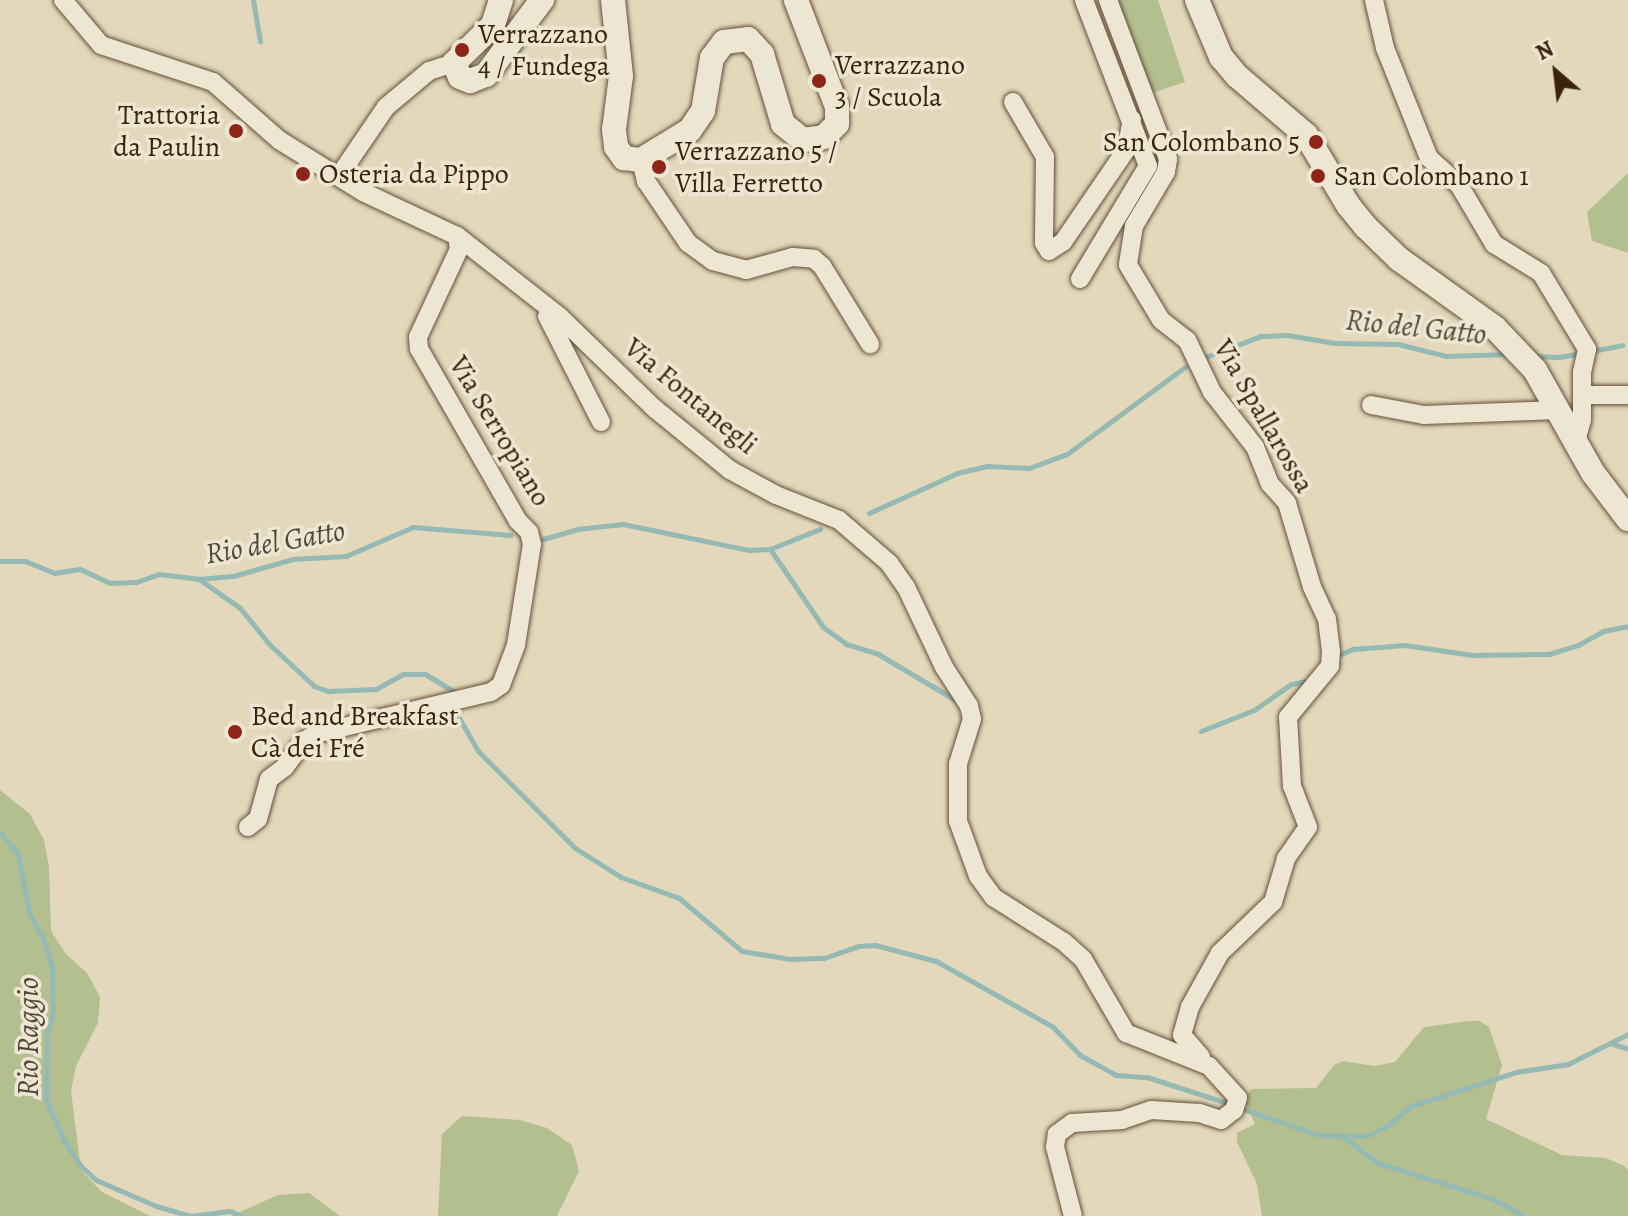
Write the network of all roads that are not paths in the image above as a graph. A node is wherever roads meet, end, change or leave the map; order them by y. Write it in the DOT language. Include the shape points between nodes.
graph roads {
  1 [pos="63,0"];
  2 [pos="501,0"];
  3 [pos="542,0"];
  4 [pos="613,0"];
  5 [pos="796,0"];
  6 [pos="1084,0"];
  7 [pos="1108,0"];
  8 [pos="1197,0"];
  9 [pos="1374,0"];
  10 [pos="454,63"];
  11 [pos="1013,102"];
  12 [pos="1132,120"];
  13 [pos="641,160"];
  14 [pos="339,176"];
  15 [pos="457,236"];
  16 [pos="1080,279"];
  17 [pos="546,305"];
  18 [pos="870,344"];
  19 [pos="1582,395"];
  20 [pos="1628,395"];
  21 [pos="1371,405"];
  22 [pos="1559,410"];
  23 [pos="601,422"];
  24 [pos="1576,441"];
  25 [pos="1628,519"];
  26 [pos="248,827"];
  27 [pos="1209,1066"];
  28 [pos="1073,1216"];
  1 -- 14 [label="street, Via Fontanegli" via="101,45 213,82 279,140"];
  2 -- 10 [label="street" via="493,25"];
  3 -- 10 [label="street" via="486,75 470,81 460,77"];
  4 -- 13 [label="street" via="621,76 616,147 624,158"];
  5 -- 13 [label="street" via="837,107 837,124 824,137 803,140 783,124 762,54 748,39 724,42 712,58 703,111 690,130"];
  6 -- 12 [label="street"];
  7 -- 27 [label="street, Via Spallarossa" via="1168,159 1166,172 1134,226 1128,265 1161,320 1187,340 1212,392 1255,447 1270,484 1287,503 1327,619 1331,651 1330,666 1288,717 1292,786 1308,827 1286,859 1273,902 1212,964 1182,1029 1184,1040"];
  8 -- 22 [label="street" via="1221,57 1306,135 1366,227 1399,259 1495,328 1535,370"];
  9 -- 19 [label="street" via="1385,48 1429,158 1459,185 1494,244 1541,273 1587,349"];
  10 -- 14 [label="street" via="429,71 386,107"];
  11 -- 12 [label="street" via="1045,157 1044,243 1049,251 1063,242 1126,150"];
  12 -- 16 [label="street" via="1148,166"];
  13 -- 18 [label="street" via="646,181 688,243 713,261 746,270 793,257 814,259"];
  14 -- 15 [label="street, Via Fontanegli"];
  15 -- 17 [label="street, Via Fontanegli"];
  15 -- 26 [label="street, Via Serropiano" via="459,249 418,337 419,349 529,532 532,544 516,645 501,685 491,692 304,741 269,779 258,819"];
  17 -- 23 [label="street" via="547,322 557,331"];
  17 -- 27 [label="street, Via Fontanegli" via="654,408 730,470 839,520 889,563 969,706 972,719 958,764 958,821 978,876 993,897 1083,959 1126,1033"];
  19 -- 20 [label="street"];
  19 -- 24 [label="street"];
  21 -- 22 [label="street" via="1424,415"];
  22 -- 24 [label="street"];
  24 -- 25 [label="street"];
  27 -- 28 [label="street, Via Fontanegli" via="1238,1098 1221,1120 1151,1110 1122,1120 1072,1123 1057,1134 1055,1147"];
}
